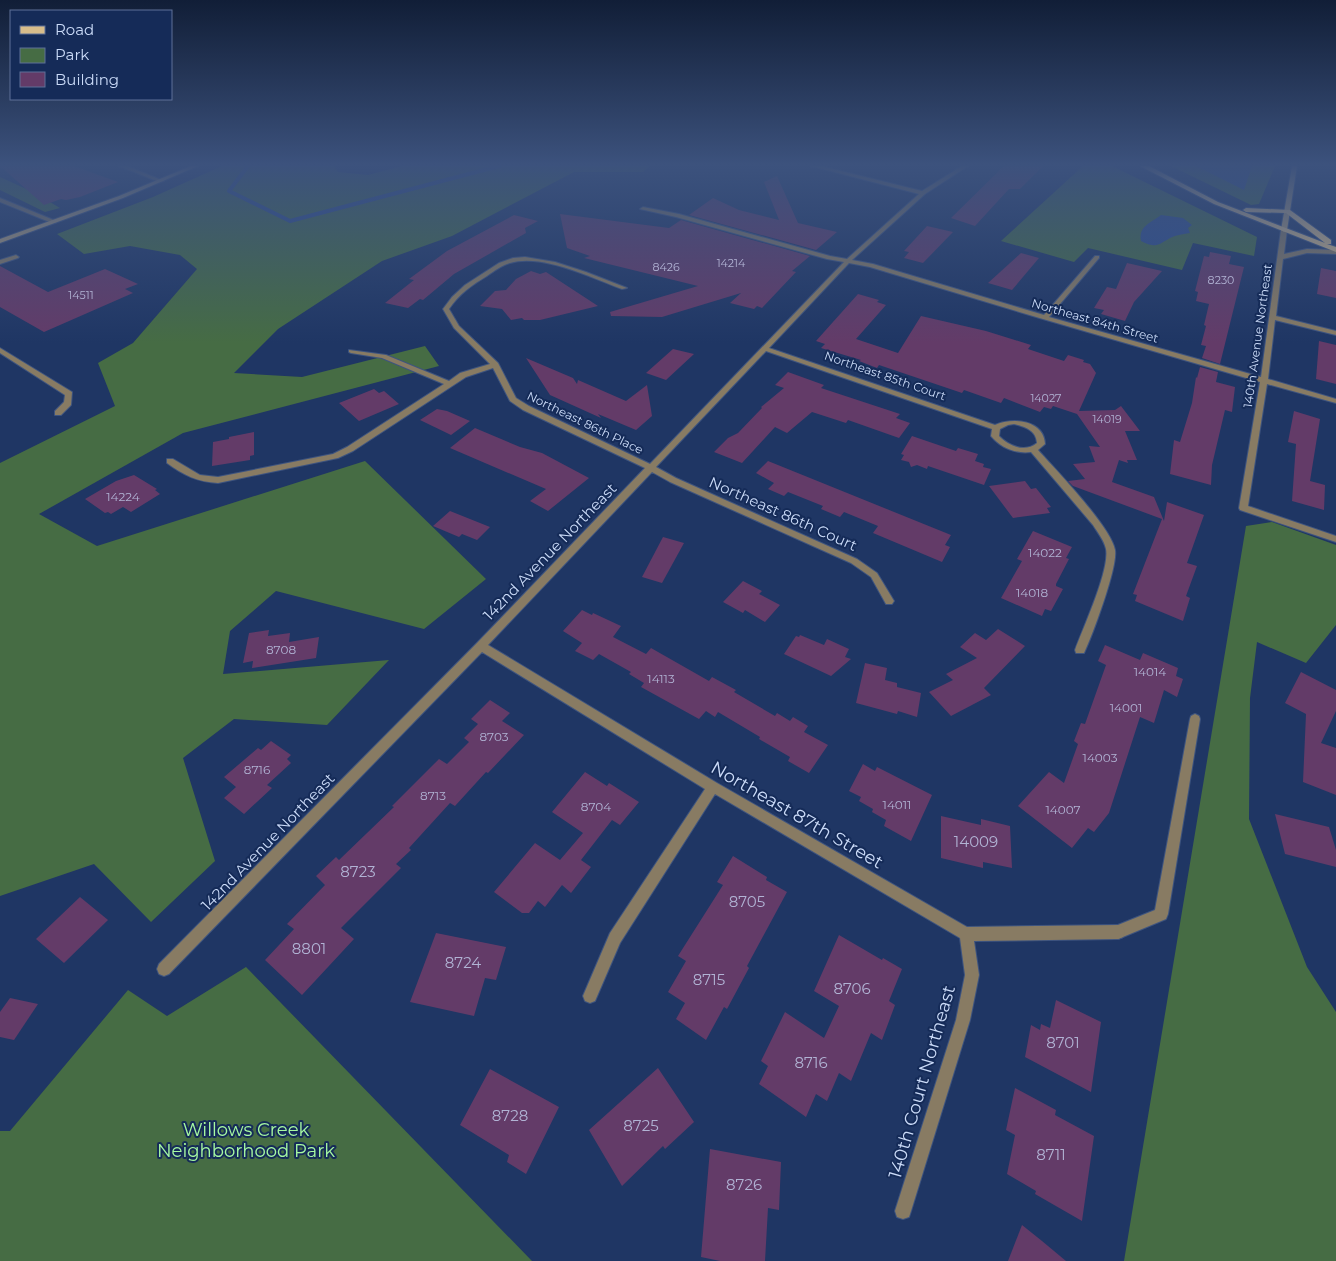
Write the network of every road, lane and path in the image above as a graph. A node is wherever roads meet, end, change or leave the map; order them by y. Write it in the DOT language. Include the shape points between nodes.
graph roads {
  1 [pos="45,225"];
  2 [pos="712,225"];
  3 [pos="888,225"];
  4 [pos="1271,225"];
  5 [pos="1285,225"];
  6 [pos="1305,225"];
  7 [pos="1284,230"];
  8 [pos="0,240"];
  9 [pos="1336,250"];
  10 [pos="16,256"];
  11 [pos="1097,257"];
  12 [pos="1280,258"];
  13 [pos="0,262"];
  14 [pos="848,262"];
  15 [pos="624,288"];
  16 [pos="1272,317"];
  17 [pos="1045,318"];
  18 [pos="1336,332"];
  19 [pos="766,349"];
  20 [pos="0,350"];
  21 [pos="351,351"];
  22 [pos="495,365"];
  23 [pos="1264,380"];
  24 [pos="450,384"];
  25 [pos="1336,401"];
  26 [pos="58,413"];
  27 [pos="996,428"];
  28 [pos="1033,449"];
  29 [pos="170,461"];
  30 [pos="652,468"];
  31 [pos="1336,539"];
  32 [pos="889,601"];
  33 [pos="481,646"];
  34 [pos="1080,650"];
  35 [pos="1195,719"];
  36 [pos="714,786"];
  37 [pos="966,934"];
  38 [pos="164,969"];
  39 [pos="590,996"];
  40 [pos="903,1211"];
  1 -- 8 [label="main road"];
  2 -- 14 [label="street, Northeast 84th Street"];
  3 -- 14 [label="street, 142nd Avenue Northeast"];
  4 -- 7 [label="main road"];
  5 -- 7 [label="main road, 140th Avenue Northeast"];
  6 -- 9 [label="main road"];
  7 -- 9 [label="main road"];
  7 -- 12 [label="street, 140th Avenue Northeast"];
  9 -- 12 [label="street" via="1294,251"];
  10 -- 13 [label="street"];
  11 -- 17 [label="street"];
  12 -- 16 [label="street, 140th Avenue Northeast"];
  14 -- 17 [label="street, Northeast 84th Street" via="871,265"];
  14 -- 19 [label="street, 142nd Avenue Northeast"];
  15 -- 22 [label="street, Northeast 86th Place" via="528,258 504,263 462,288 446,309 448,316"];
  16 -- 18 [label="street"];
  16 -- 23 [label="street, 140th Avenue Northeast"];
  17 -- 23 [label="street, Northeast 84th Street"];
  19 -- 27 [label="street, Northeast 85th Court"];
  19 -- 30 [label="street, 142nd Avenue Northeast"];
  20 -- 26 [label="street" via="69,394 68,403"];
  21 -- 24 [label="street" via="384,356"];
  22 -- 24 [label="street" via="473,371"];
  22 -- 30 [label="street, Northeast 86th Place" via="513,399 526,408"];
  23 -- 25 [label="street, Northeast 84th Street"];
  23 -- 31 [label="street, 140th Avenue Northeast" via="1243,508"];
  24 -- 29 [label="street" via="350,449 324,459 218,480 193,477"];
  27 -- 28 [label="street" via="996,436 1004,445"];
  27 -- 28 [label="street, Northeast 85th Court" via="1006,423 1029,426 1042,440"];
  28 -- 34 [label="street" via="1096,523 1111,551 1109,571"];
  30 -- 32 [label="street, Northeast 86th Court" via="854,561 874,576"];
  30 -- 33 [label="street, 142nd Avenue Northeast"];
  33 -- 36 [label="street, Northeast 87th Street"];
  33 -- 38 [label="street, 142nd Avenue Northeast"];
  35 -- 37 [label="street" via="1161,914 1118,932"];
  36 -- 37 [label="street, Northeast 87th Street"];
  36 -- 39 [label="street" via="615,938"];
  37 -- 40 [label="street, 140th Court Northeast" via="972,975 963,1020"];
}
